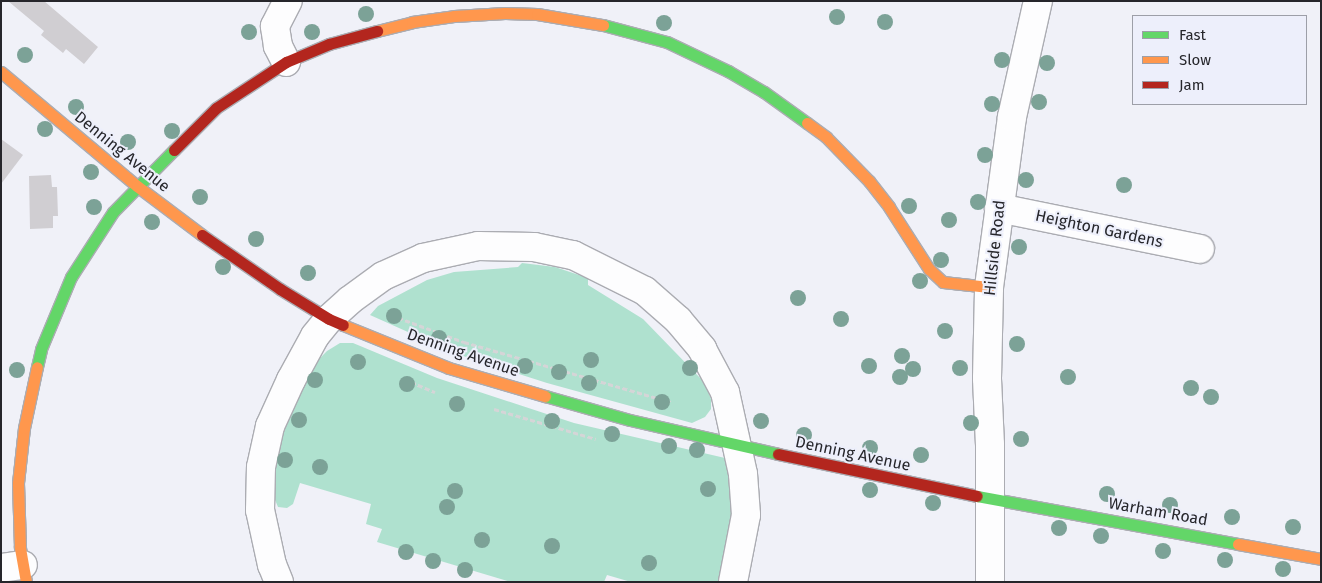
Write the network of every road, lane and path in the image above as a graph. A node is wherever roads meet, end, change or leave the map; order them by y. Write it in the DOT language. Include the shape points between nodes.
graph roads {
  1 [pos="288,1"];
  2 [pos="1038,1"];
  3 [pos="286,62"];
  4 [pos="1,72"];
  5 [pos="137,186"];
  6 [pos="999,208"];
  7 [pos="1200,249"];
  8 [pos="989,287"];
  9 [pos="385,313"];
  10 [pos="330,319"];
  11 [pos="678,403"];
  12 [pos="738,445"];
  13 [pos="990,498"];
  14 [pos="1321,558"];
  15 [pos="17,572"];
  16 [pos="279,582"];
  17 [pos="733,582"];
  18 [pos="990,582"];
  1 -- 3 [label="street" via="275,26 278,46"];
  2 -- 6 [label="street, Hillside Road" via="1019,79"];
  3 -- 5 [label="main road" via="216,108"];
  3 -- 8 [label="main road" via="359,35 412,22 478,14 570,18 667,42 764,92 826,137 869,181 929,269 943,282"];
  4 -- 5 [label="main road, Denning Avenue"];
  5 -- 10 [label="main road, Denning Avenue" via="234,258"];
  5 -- 15 [label="main road" via="113,212 84,254 60,299 42,349 27,408 20,460"];
  6 -- 7 [label="street, Heighton Gardens"];
  6 -- 8 [label="street, Hillside Road"];
  8 -- 13 [label="street, Hillside Road"];
  9 -- 11 [label="path" via="464,342"];
  10 -- 12 [label="main road, Denning Avenue" via="449,368 504,385 630,420"];
  10 -- 12 [label="street" via="383,276 423,258 478,246 534,247 573,255 645,291 678,320 702,350 726,392"];
  10 -- 16 [label="street" via="316,336 291,380 270,426 261,467 260,510"];
  12 -- 13 [label="main road, Denning Avenue"];
  12 -- 17 [label="street" via="746,515"];
  13 -- 14 [label="main road, Warham Road"];
  13 -- 18 [label="street, Hillside Road"];
}
